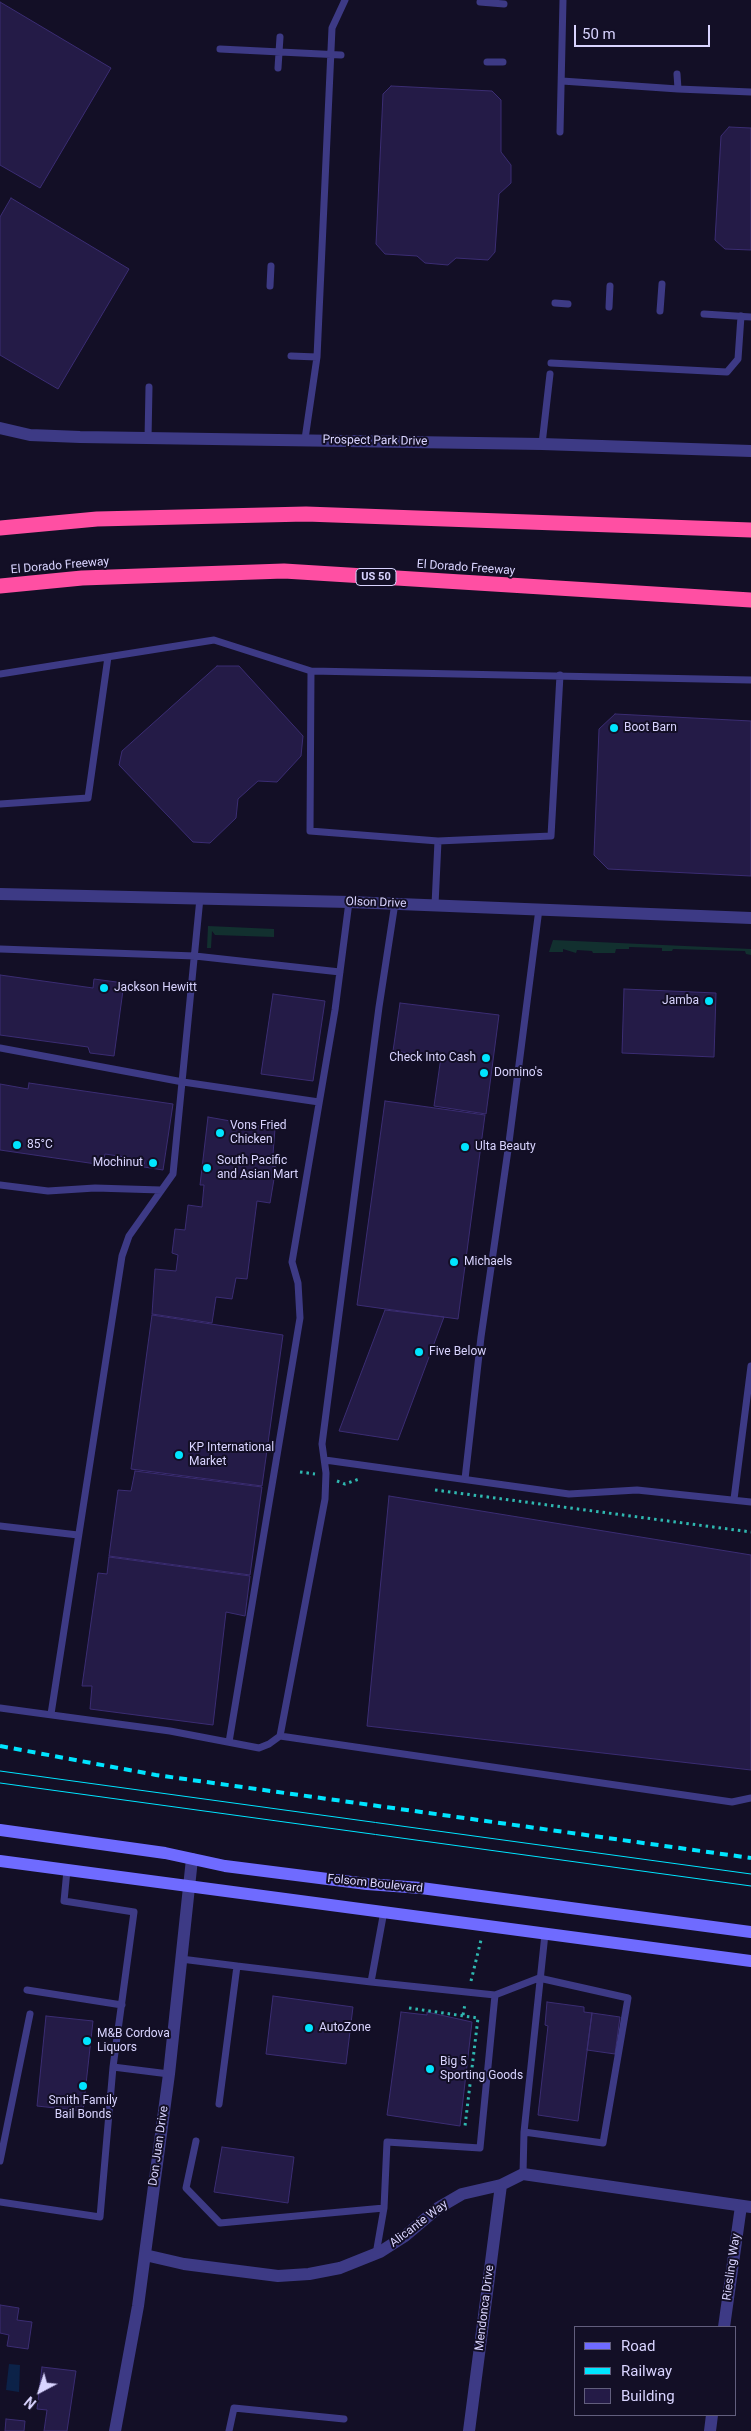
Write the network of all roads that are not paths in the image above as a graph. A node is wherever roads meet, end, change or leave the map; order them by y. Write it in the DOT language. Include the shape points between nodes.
graph roads {
  1 [pos="346,0"];
  2 [pos="563,0"];
  3 [pos="480,2"];
  4 [pos="504,4"];
  5 [pos="280,37"];
  6 [pos="220,49"];
  7 [pos="279,52"];
  8 [pos="330,55"];
  9 [pos="342,55"];
  10 [pos="487,62"];
  11 [pos="503,62"];
  12 [pos="278,68"];
  13 [pos="677,74"];
  14 [pos="562,81"];
  15 [pos="678,89"];
  16 [pos="751,92"];
  17 [pos="560,132"];
  18 [pos="271,266"];
  19 [pos="662,284"];
  20 [pos="270,286"];
  21 [pos="610,286"];
  22 [pos="555,303"];
  23 [pos="568,304"];
  24 [pos="609,307"];
  25 [pos="660,311"];
  26 [pos="704,314"];
  27 [pos="741,316"];
  28 [pos="751,317"];
  29 [pos="291,356"];
  30 [pos="317,357"];
  31 [pos="551,363"];
  32 [pos="550,374"];
  33 [pos="149,387"];
  34 [pos="0,428"];
  35 [pos="148,439"];
  36 [pos="305,440"];
  37 [pos="542,444"];
  38 [pos="751,451"];
  39 [pos="0,528"];
  40 [pos="751,530"];
  41 [pos="0,586"];
  42 [pos="751,600"];
  43 [pos="108,656"];
  44 [pos="311,671"];
  45 [pos="0,674"];
  46 [pos="560,675"];
  47 [pos="751,680"];
  48 [pos="0,804"];
  49 [pos="438,841"];
  50 [pos="0,894"];
  51 [pos="200,898"];
  52 [pos="349,902"];
  53 [pos="395,904"];
  54 [pos="435,905"];
  55 [pos="538,909"];
  56 [pos="751,918"];
  57 [pos="0,949"];
  58 [pos="195,956"];
  59 [pos="340,972"];
  60 [pos="0,1048"];
  61 [pos="183,1082"];
  62 [pos="319,1102"];
  63 [pos="0,1185"];
  64 [pos="161,1190"];
  65 [pos="751,1366"];
  66 [pos="325,1460"];
  67 [pos="465,1479"];
  68 [pos="734,1499"];
  69 [pos="751,1502"];
  70 [pos="0,1526"];
  71 [pos="78,1535"];
  72 [pos="0,1708"];
  73 [pos="51,1714"];
  74 [pos="280,1736"];
  75 [pos="229,1742"];
  76 [pos="751,1798"];
  77 [pos="0,1830"];
  78 [pos="192,1859"];
  79 [pos="0,1861"];
  80 [pos="66,1870"];
  81 [pos="190,1886"];
  82 [pos="384,1912"];
  83 [pos="751,1932"];
  84 [pos="545,1934"];
  85 [pos="181,1959"];
  86 [pos="751,1961"];
  87 [pos="237,1966"];
  88 [pos="539,1978"];
  89 [pos="371,1982"];
  90 [pos="27,1990"];
  91 [pos="495,1995"];
  92 [pos="122,2005"];
  93 [pos="30,2014"];
  94 [pos="112,2067"];
  95 [pos="169,2074"];
  96 [pos="219,2104"];
  97 [pos="524,2132"];
  98 [pos="196,2141"];
  99 [pos="0,2161"];
  100 [pos="524,2174"];
  101 [pos="501,2185"];
  102 [pos="0,2202"];
  103 [pos="746,2207"];
  104 [pos="384,2208"];
  105 [pos="376,2254"];
  106 [pos="145,2255"];
  107 [pos="724,2326"];
  108 [pos="712,2416"];
  109 [pos="344,2419"];
  110 [pos="115,2431"];
  111 [pos="229,2431"];
  112 [pos="468,2431"];
  113 [pos="710,2431"];
  1 -- 8 [label="lane" via="332,28"];
  2 -- 14 [label="lane"];
  3 -- 4 [label="lane"];
  5 -- 7 [label="lane"];
  6 -- 7 [label="lane"];
  7 -- 8 [label="lane"];
  7 -- 12 [label="lane"];
  8 -- 9 [label="lane"];
  8 -- 30 [label="lane"];
  10 -- 11 [label="lane"];
  13 -- 15 [label="lane"];
  14 -- 15 [label="lane"];
  14 -- 17 [label="lane"];
  15 -- 16 [label="lane"];
  18 -- 20 [label="lane"];
  19 -- 25 [label="lane"];
  21 -- 24 [label="lane"];
  22 -- 23 [label="lane"];
  26 -- 27 [label="lane"];
  27 -- 28 [label="lane"];
  27 -- 31 [label="lane" via="738,359 727,372"];
  29 -- 30 [label="lane"];
  30 -- 36 [label="lane"];
  32 -- 37 [label="lane"];
  33 -- 35 [label="lane"];
  34 -- 35 [label="street, Prospect Park Drive" via="30,435"];
  35 -- 36 [label="street, Prospect Park Drive"];
  36 -- 37 [label="street, Prospect Park Drive"];
  37 -- 38 [label="street, Prospect Park Drive"];
  39 -- 40 [label="highway" via="97,519 306,514"];
  41 -- 42 [label="highway, El Dorado Freeway / US 50" via="82,578 284,571"];
  43 -- 44 [label="lane" via="214,640"];
  43 -- 45 [label="lane"];
  43 -- 48 [label="lane" via="88,798"];
  44 -- 46 [label="lane"];
  44 -- 49 [label="lane" via="310,831"];
  46 -- 47 [label="lane"];
  46 -- 49 [label="lane" via="551,836"];
  49 -- 54 [label="lane"];
  50 -- 51 [label="street, Olson Drive"];
  51 -- 52 [label="street, Olson Drive"];
  51 -- 58 [label="lane"];
  52 -- 53 [label="street, Olson Drive"];
  52 -- 59 [label="lane"];
  53 -- 54 [label="street, Olson Drive"];
  53 -- 66 [label="lane" via="322,1444"];
  54 -- 55 [label="street, Olson Drive"];
  55 -- 56 [label="street, Olson Drive"];
  55 -- 67 [label="lane"];
  57 -- 58 [label="lane"];
  58 -- 59 [label="lane"];
  58 -- 61 [label="lane"];
  59 -- 62 [label="lane"];
  60 -- 61 [label="lane"];
  61 -- 62 [label="lane"];
  61 -- 64 [label="lane" via="173,1174"];
  62 -- 75 [label="lane" via="292,1262 298,1283 300,1318"];
  63 -- 64 [label="lane" via="48,1191 95,1188"];
  64 -- 71 [label="lane" via="129,1236 122,1256"];
  65 -- 68 [label="lane"];
  66 -- 67 [label="lane"];
  66 -- 74 [label="lane" via="325,1500"];
  67 -- 68 [label="lane" via="569,1494 637,1490"];
  68 -- 69 [label="lane"];
  70 -- 71 [label="lane"];
  71 -- 73 [label="lane"];
  72 -- 73 [label="lane"];
  73 -- 75 [label="lane"];
  74 -- 75 [label="lane" via="259,1748"];
  74 -- 76 [label="lane" via="732,1802"];
  77 -- 78 [label="main road, Folsom Boulevard"];
  78 -- 81 [label="street, Don Juan Drive"];
  78 -- 83 [label="main road, Folsom Boulevard" via="224,1866 421,1888"];
  79 -- 80 [label="main road, Folsom Boulevard"];
  80 -- 81 [label="main road, Folsom Boulevard"];
  80 -- 92 [label="lane" via="64,1901 134,1912"];
  81 -- 82 [label="main road, Folsom Boulevard"];
  81 -- 85 [label="street, Don Juan Drive"];
  82 -- 84 [label="main road, Folsom Boulevard"];
  82 -- 89 [label="lane"];
  84 -- 86 [label="main road, Folsom Boulevard"];
  84 -- 88 [label="lane"];
  85 -- 87 [label="lane"];
  85 -- 95 [label="street, Don Juan Drive"];
  87 -- 89 [label="lane"];
  87 -- 96 [label="lane"];
  88 -- 91 [label="lane"];
  88 -- 97 [label="lane"];
  88 -- 97 [label="lane" via="628,1998 603,2143"];
  89 -- 91 [label="lane"];
  90 -- 92 [label="lane"];
  91 -- 104 [label="lane" via="480,2148 387,2142"];
  92 -- 94 [label="lane"];
  93 -- 99 [label="lane"];
  94 -- 95 [label="lane"];
  94 -- 102 [label="lane" via="100,2217"];
  95 -- 106 [label="street, Don Juan Drive"];
  97 -- 100 [label="lane"];
  98 -- 104 [label="lane" via="186,2188 220,2222"];
  100 -- 101 [label="street, Alicante Way"];
  100 -- 103 [label="street"];
  101 -- 105 [label="street, Alicante Way" via="462,2194"];
  101 -- 112 [label="street, Mendonca Drive"];
  103 -- 107 [label="street, Riesling Way"];
  104 -- 105 [label="lane"];
  105 -- 106 [label="street, Alicante Way" via="340,2268 278,2276 234,2272"];
  106 -- 110 [label="street, Don Juan Drive"];
  108 -- 113 [label="street"];
  109 -- 111 [label="lane" via="234,2408"];
}
